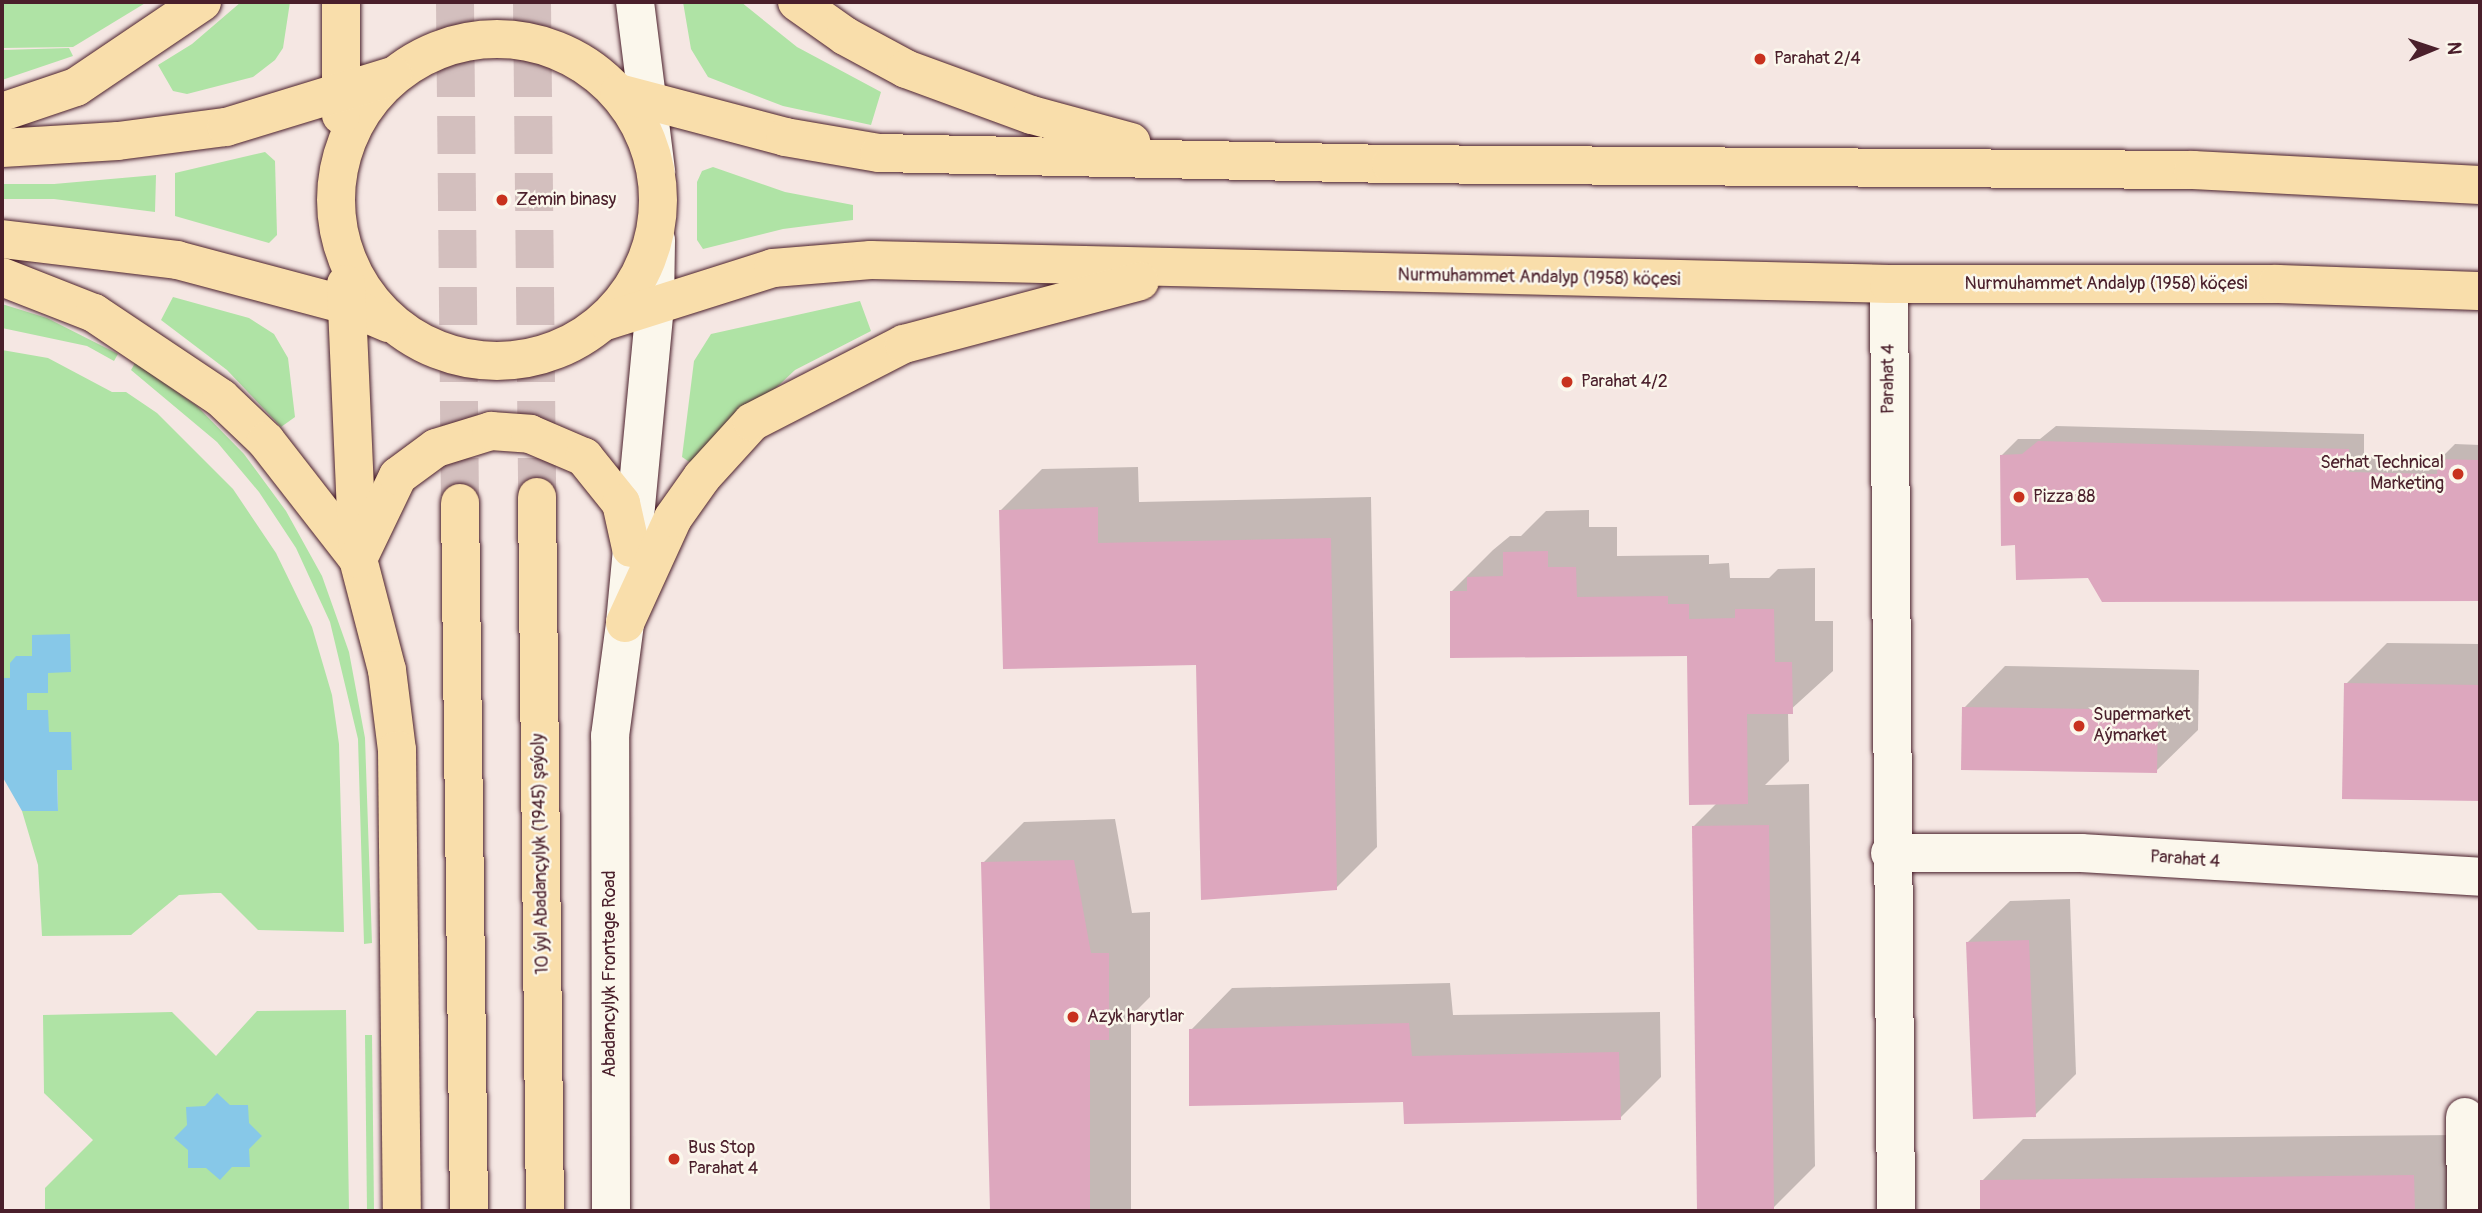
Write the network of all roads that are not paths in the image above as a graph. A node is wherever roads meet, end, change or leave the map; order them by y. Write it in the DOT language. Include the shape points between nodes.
graph roads {
  1 [pos="202,2"];
  2 [pos="341,2"];
  3 [pos="635,2"];
  4 [pos="797,2"];
  5 [pos="393,75"];
  6 [pos="342,92"];
  7 [pos="634,99"];
  8 [pos="2,112"];
  9 [pos="2,148"];
  10 [pos="1187,157"];
  11 [pos="340,160"];
  12 [pos="2480,163"];
  13 [pos="2371,179"];
  14 [pos="2480,185"];
  15 [pos="2,239"];
  16 [pos="656,240"];
  17 [pos="347,261"];
  18 [pos="1179,271"];
  19 [pos="2,277"];
  20 [pos="1889,284"];
  21 [pos="2359,289"];
  22 [pos="2480,291"];
  23 [pos="346,305"];
  24 [pos="654,305"];
  25 [pos="2480,314"];
  26 [pos="606,321"];
  27 [pos="397,328"];
  28 [pos="537,497"];
  29 [pos="460,503"];
  30 [pos="631,548"];
  31 [pos="358,559"];
  32 [pos="625,623"];
  33 [pos="1890,853"];
  34 [pos="2480,877"];
  35 [pos="2465,1116"];
  36 [pos="402,1211"];
  37 [pos="469,1211"];
  38 [pos="545,1211"];
  39 [pos="611,1211"];
  40 [pos="1896,1211"];
  41 [pos="2466,1211"];
  1 -- 8 [label="main road" via="76,86"];
  2 -- 6 [label="main road"];
  3 -- 7 [label="street"];
  4 -- 10 [label="main road" via="845,36 906,69 1032,115"];
  5 -- 6 [label="main road"];
  5 -- 7 [label="main road" via="437,50 485,38 535,43 582,62"];
  5 -- 11 [label="main road" via="360,113"];
  6 -- 9 [label="main road" via="226,127"];
  6 -- 11 [label="main road"];
  7 -- 10 [label="main road" via="785,137 879,153"];
  7 -- 16 [label="main road" via="656,171"];
  10 -- 13 [label="main road" via="1391,164 2193,170"];
  11 -- 17 [label="main road" via="335,210"];
  12 -- 13 [label="main road"];
  13 -- 14 [label="main road"];
  15 -- 23 [label="main road" via="177,260"];
  16 -- 24 [label="street"];
  16 -- 26 [label="main road" via="638,280"];
  17 -- 23 [label="main road"];
  17 -- 27 [label="main road" via="373,305"];
  18 -- 20 [label="main road, Nurmuhammet Andalyp (1958) köçesi"];
  18 -- 24 [label="main road, Nurmuhammet Andalyp (1958) köçesi" via="871,260 773,268"];
  18 -- 32 [label="main road" via="904,344 752,422 702,477 673,518"];
  19 -- 31 [label="main road" via="94,313 221,398 265,441"];
  20 -- 21 [label="main road, Nurmuhammet Andalyp (1958) köçesi" via="2277,284"];
  20 -- 33 [label="street, Parahat 4"];
  21 -- 22 [label="main road, Nurmuhammet Andalyp (1958) köçesi"];
  21 -- 25 [label="main road"];
  23 -- 27 [label="main road"];
  23 -- 31 [label="main road"];
  24 -- 26 [label="main road, Nurmuhammet Andalyp (1958) köçesi"];
  24 -- 30 [label="street"];
  26 -- 27 [label="main road" via="562,349 512,362 460,359"];
  28 -- 38 [label="main road, 10 ýyl Abadançylyk (1945) şaýoly"];
  29 -- 37 [label="main road"];
  30 -- 31 [label="main road" via="621,503 584,457 530,434 491,431 436,447 398,476"];
  30 -- 32 [label="street"];
  31 -- 36 [label="main road" via="387,670 397,750"];
  32 -- 39 [label="street, Abadancylyk Frontage Road" via="610,736"];
  33 -- 34 [label="street, Parahat 4" via="2081,853"];
  33 -- 40 [label="street, Parahat 4"];
  35 -- 41 [label="street"];
}
